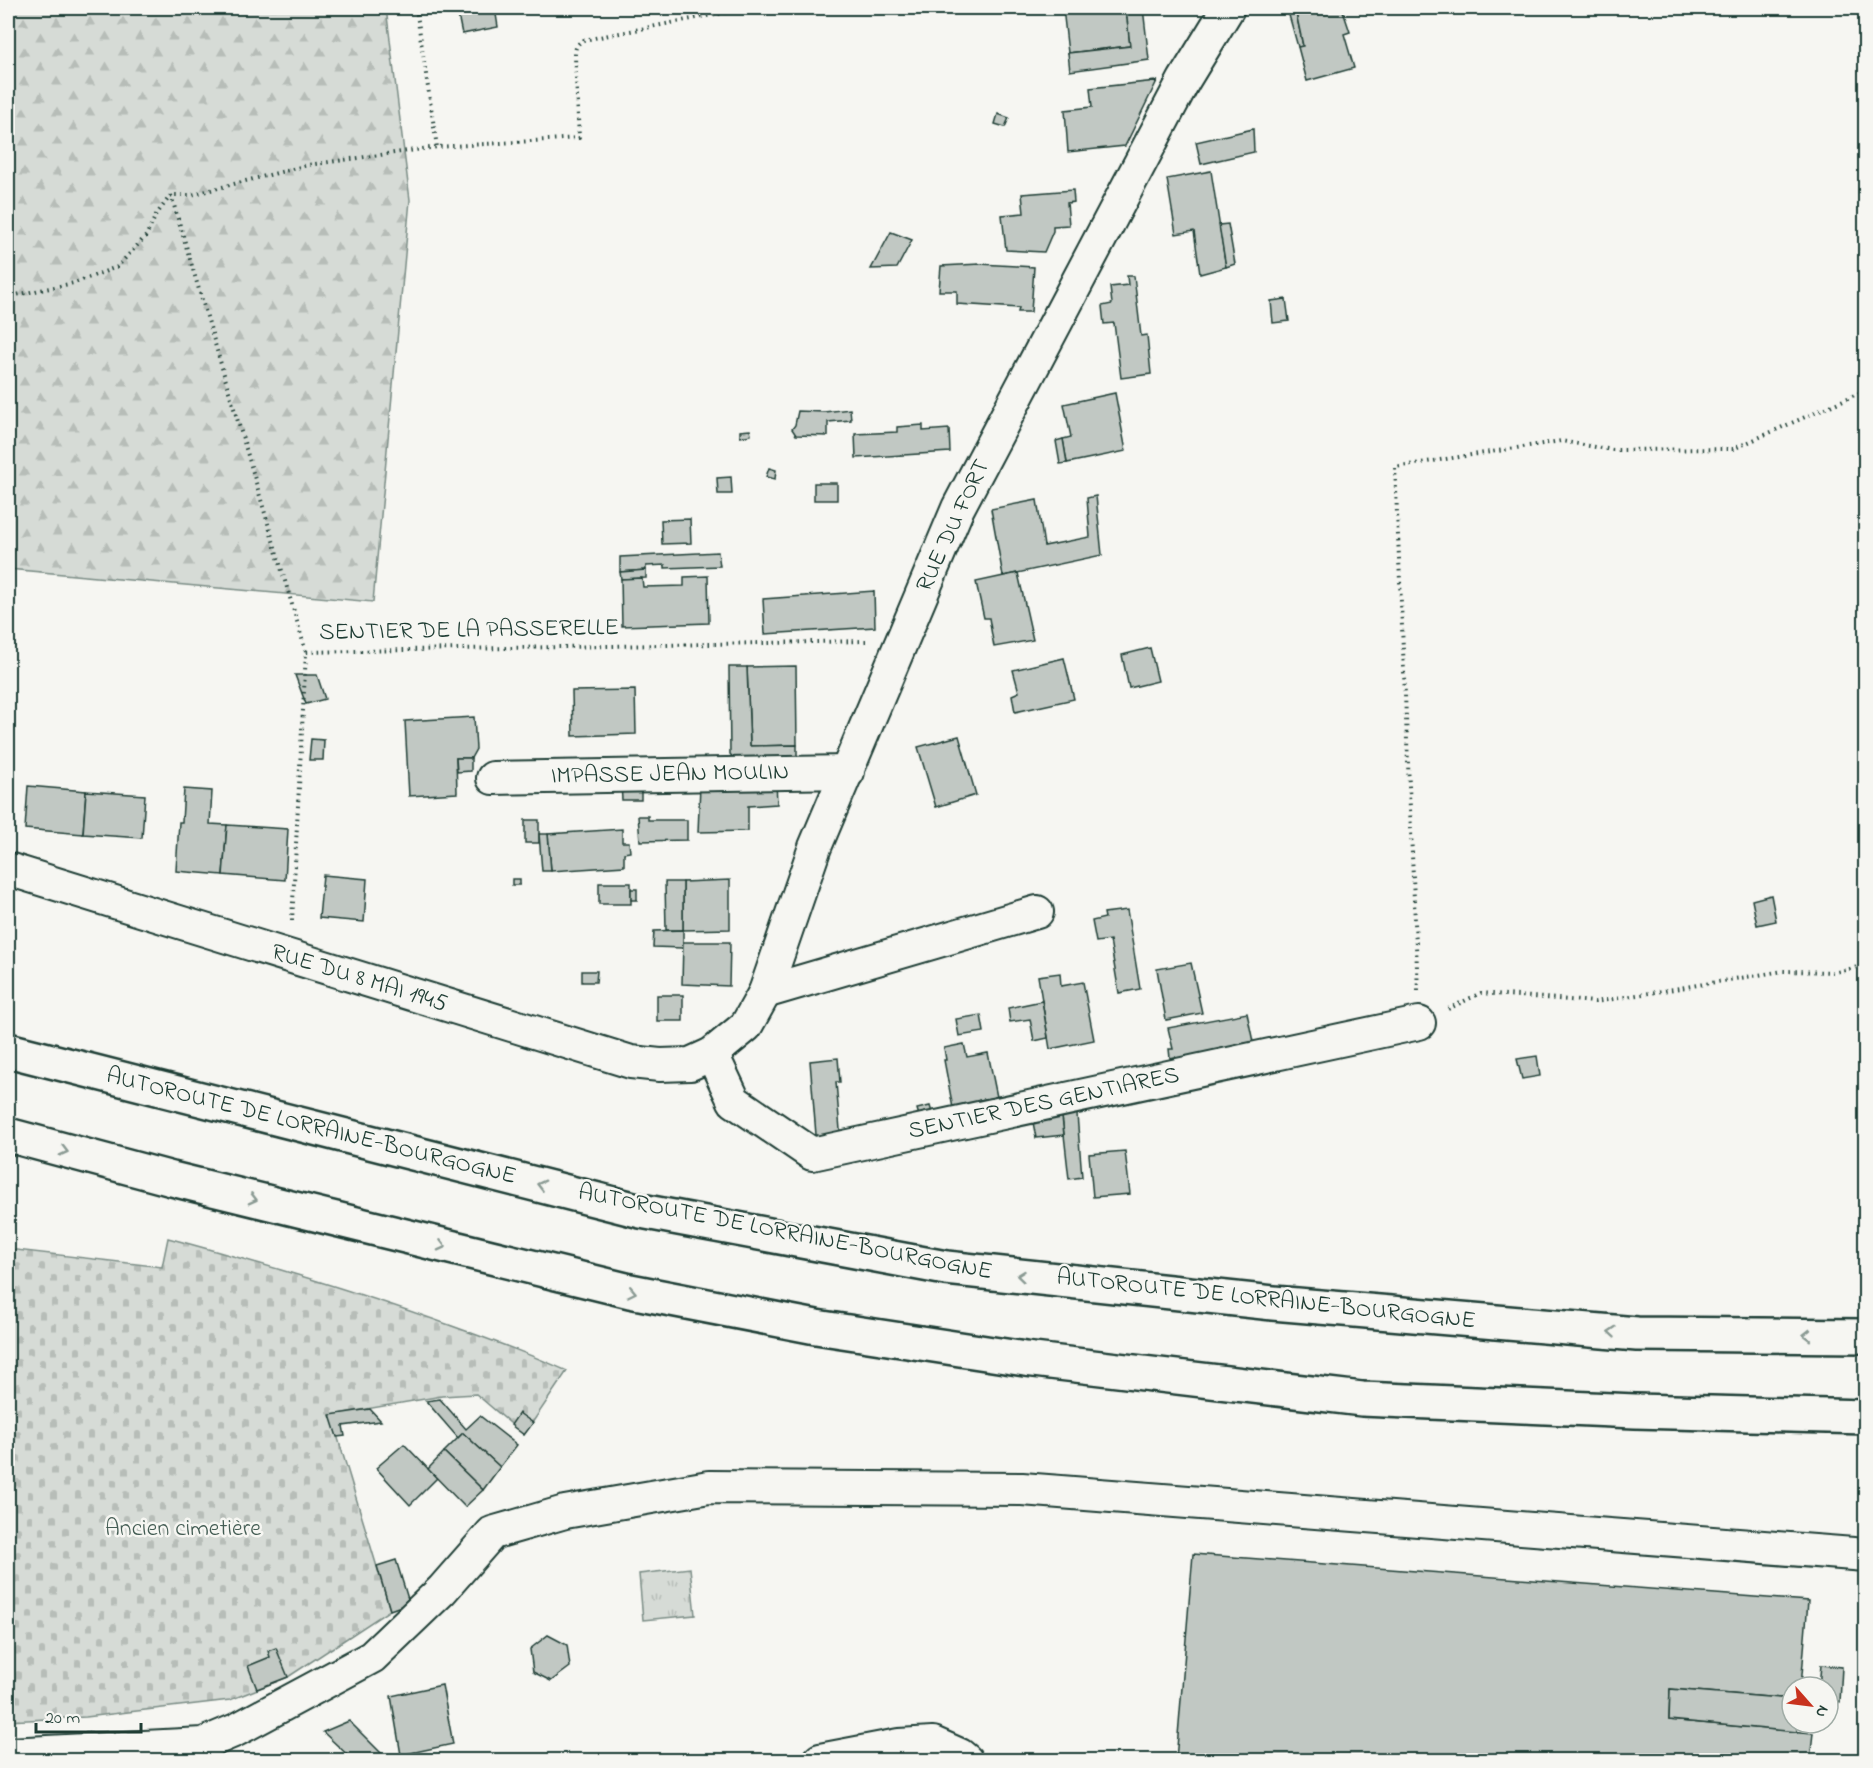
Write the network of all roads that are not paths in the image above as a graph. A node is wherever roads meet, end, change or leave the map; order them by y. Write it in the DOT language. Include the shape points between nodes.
graph roads {
  1 [pos="1228,8"];
  2 [pos="848,772"];
  3 [pos="493,778"];
  4 [pos="8,869"];
  5 [pos="1037,912"];
  6 [pos="765,992"];
  7 [pos="1419,1023"];
  8 [pos="8,1050"];
  9 [pos="712,1054"];
  10 [pos="8,1136"];
  11 [pos="1866,1336"];
  12 [pos="1866,1417"];
  13 [pos="1866,1555"];
  14 [pos="210,1752"];
  15 [pos="8,1754"];
  16 [pos="820,1761"];
  17 [pos="966,1761"];
  1 -- 2 [label="street, RUE DU FORT" via="1184,80 958,508"];
  2 -- 3 [label="street, IMPASSE JEAN MOULIN"];
  2 -- 6 [label="street, RUE DU FORT" via="815,847"];
  4 -- 9 [label="street, RUE DU 8 MAI 1945" via="631,1062 690,1064"];
  5 -- 6 [label="street"];
  6 -- 9 [label="street, RUE DU FORT" via="746,1026"];
  7 -- 9 [label="street, SENTIER DES GENTIARES" via="812,1154 734,1101"];
  11 -- 8 [label="highway, AUTOROUTE DE LORRAINE-BOURGOGNE, one-way" via="1637,1334 1273,1303 946,1268 641,1211"];
  10 -- 12 [label="highway, one-way" via="630,1292 816,1327 1025,1359 1362,1399"];
  13 -- 14 [label="street" via="1022,1489 708,1487 566,1512 492,1533 442,1590 372,1657 236,1730"];
  14 -- 15 [label="street"];
  16 -- 17 [label="street" via="899,1745 933,1743"];
}
